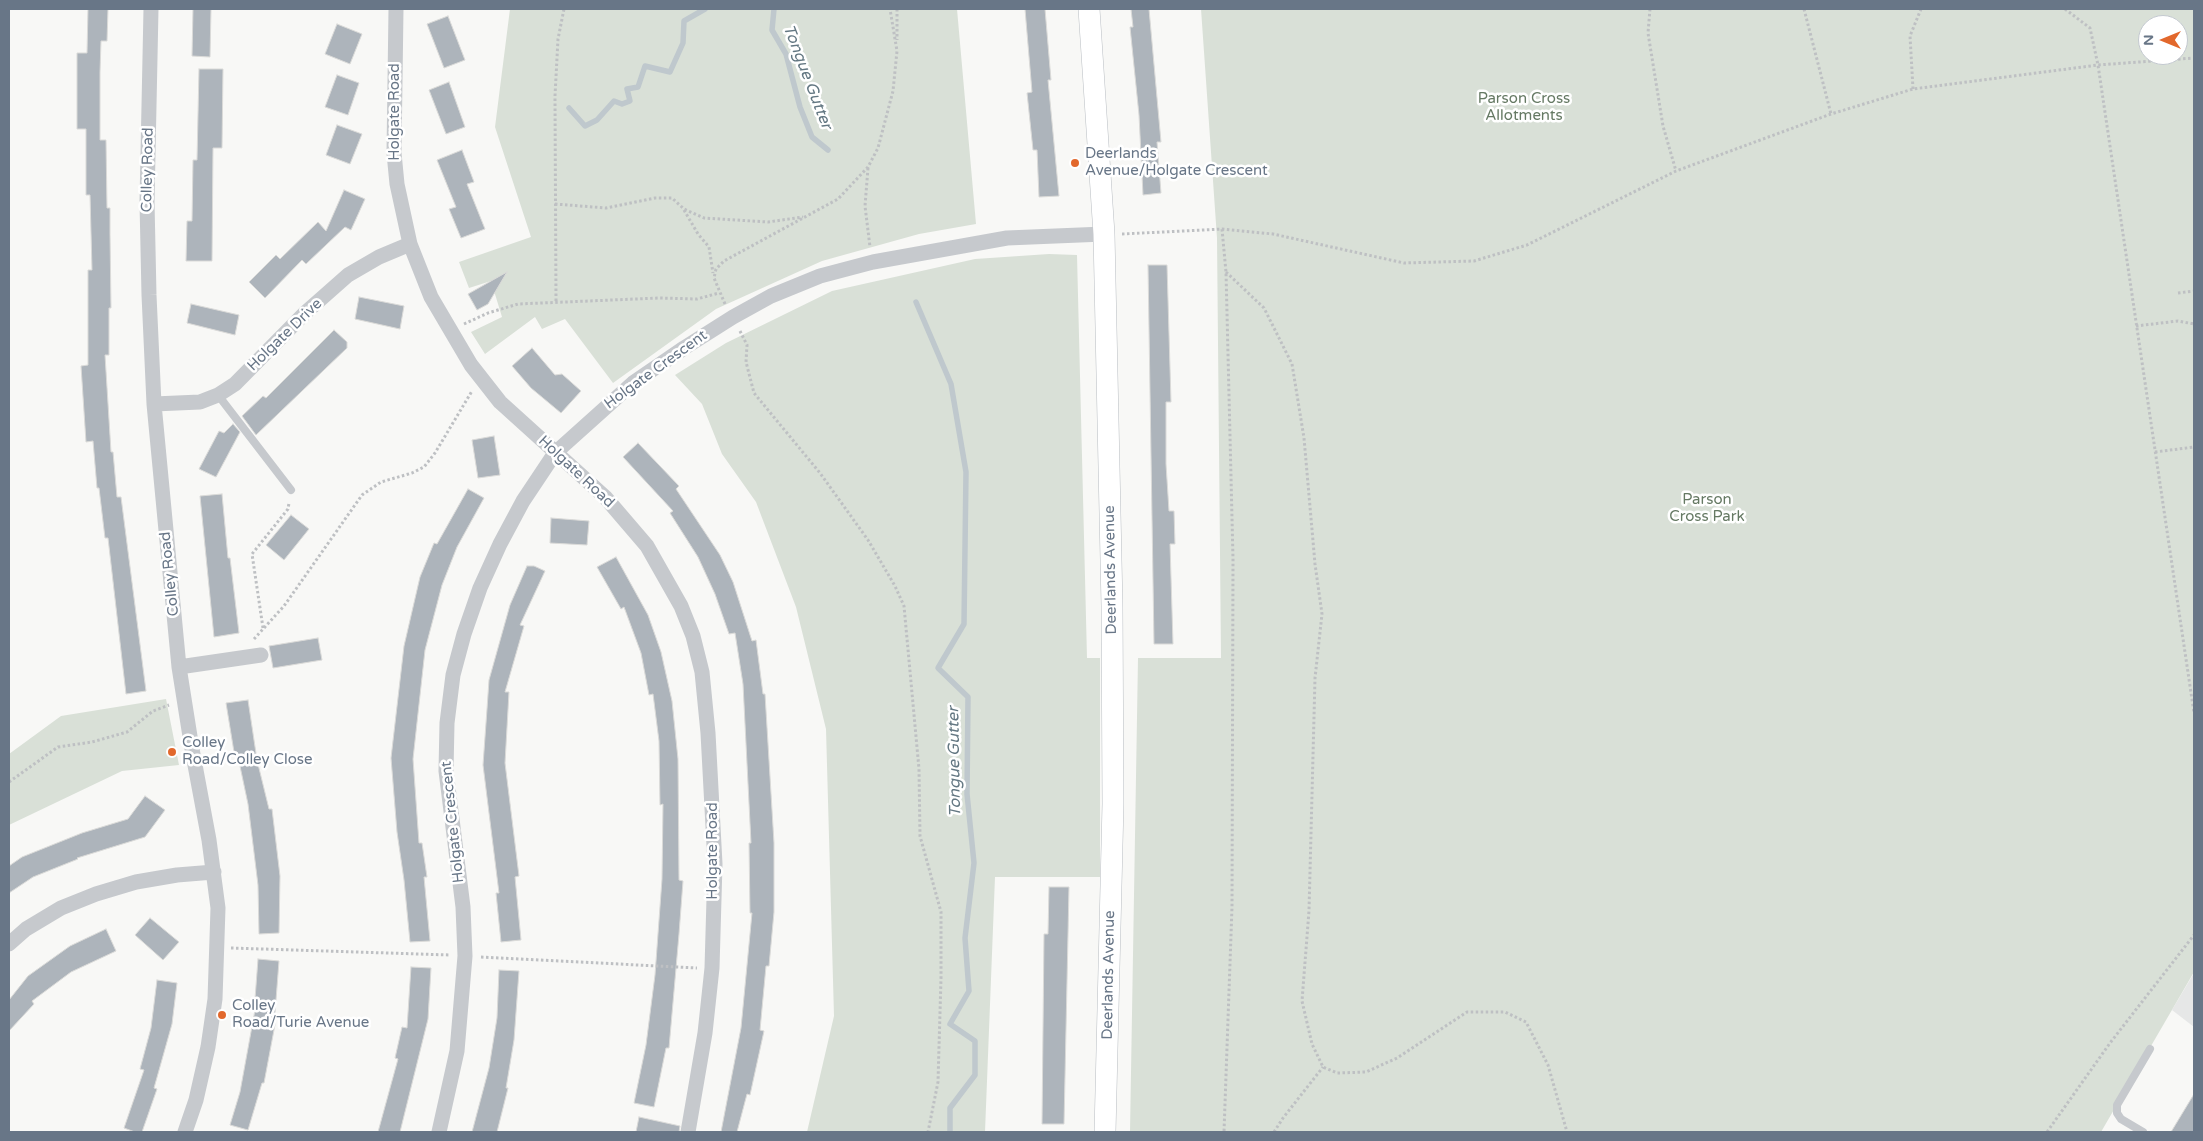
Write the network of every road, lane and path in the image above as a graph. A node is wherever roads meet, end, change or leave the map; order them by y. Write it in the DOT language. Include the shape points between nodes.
graph roads {
  1 [pos="151,9"];
  2 [pos="396,9"];
  3 [pos="564,9"];
  4 [pos="890,9"];
  5 [pos="897,9"];
  6 [pos="1089,9"];
  7 [pos="1650,9"];
  8 [pos="1804,9"];
  9 [pos="1921,9"];
  10 [pos="2065,9"];
  11 [pos="897,51"];
  12 [pos="2194,58"];
  13 [pos="2098,65"];
  14 [pos="1913,89"];
  15 [pos="1831,114"];
  16 [pos="868,168"];
  17 [pos="1676,172"];
  18 [pos="555,204"];
  19 [pos="684,210"];
  20 [pos="807,217"];
  21 [pos="1222,229"];
  22 [pos="1104,234"];
  23 [pos="410,244"];
  24 [pos="873,262"];
  25 [pos="1226,272"];
  26 [pos="714,278"];
  27 [pos="2194,291"];
  28 [pos="719,293"];
  29 [pos="2178,293"];
  30 [pos="556,302"];
  31 [pos="733,317"];
  32 [pos="2194,324"];
  33 [pos="2136,326"];
  34 [pos="450,331"];
  35 [pos="481,377"];
  36 [pos="218,395"];
  37 [pos="154,404"];
  38 [pos="2194,447"];
  39 [pos="2155,452"];
  40 [pos="555,454"];
  41 [pos="291,490"];
  42 [pos="263,629"];
  43 [pos="261,655"];
  44 [pos="237,658"];
  45 [pos="180,667"];
  46 [pos="184,701"];
  47 [pos="2194,713"];
  48 [pos="9,782"];
  49 [pos="214,872"];
  50 [pos="2194,935"];
  51 [pos="9,944"];
  52 [pos="2150,1050"];
  53 [pos="1323,1067"];
  54 [pos="185,1132"];
  55 [pos="439,1132"];
  56 [pos="688,1132"];
  57 [pos="928,1132"];
  58 [pos="1106,1132"];
  59 [pos="1224,1132"];
  60 [pos="1274,1132"];
  61 [pos="1567,1132"];
  62 [pos="2047,1132"];
  63 [pos="2143,1132"];
  1 -- 37 [label="street, Colley Road" via="147,202"];
  2 -- 23 [label="street, Holgate Road" via="394,153"];
  3 -- 18 [label="path" via="558,39 555,96"];
  4 -- 11 [label="path"];
  5 -- 11 [label="path"];
  6 -- 22 [label="street, Deerlands Avenue"];
  7 -- 17 [label="path" via="1648,33 1663,126"];
  8 -- 15 [label="path"];
  9 -- 14 [label="path" via="1910,36"];
  10 -- 13 [label="path" via="2090,28"];
  11 -- 16 [label="path" via="886,124"];
  12 -- 13 [label="path"];
  13 -- 14 [label="path"];
  13 -- 33 [label="path"];
  14 -- 15 [label="path"];
  15 -- 17 [label="path"];
  16 -- 20 [label="path" via="838,199"];
  16 -- 24 [label="path" via="865,206"];
  17 -- 21 [label="path" via="1527,245 1474,261 1404,263 1273,234"];
  18 -- 19 [label="path" via="606,208 655,198 672,198"];
  18 -- 30 [label="path"];
  19 -- 20 [label="path" via="704,218 733,221 768,222"];
  19 -- 26 [label="path" via="709,247"];
  20 -- 26 [label="path" via="724,261 716,269"];
  21 -- 22 [label="path"];
  21 -- 25 [label="path"];
  22 -- 24 [label="street, Holgate Crescent" via="1007,238"];
  22 -- 58 [label="street, Deerlands Avenue" via="1114,804"];
  23 -- 34 [label="street, Holgate Road"];
  23 -- 36 [label="street, Holgate Drive" via="378,257 348,275 235,384"];
  24 -- 31 [label="street, Holgate Crescent" via="820,276 771,296"];
  25 -- 53 [label="path" via="1264,308 1292,364 1304,438 1322,614 1315,678 1309,911 1302,1001 1312,1044"];
  25 -- 59 [label="path" via="1233,589 1232,907"];
  26 -- 28 [label="path"];
  27 -- 29 [label="path"];
  28 -- 30 [label="path" via="697,299"];
  28 -- 31 [label="path"];
  30 -- 34 [label="path" via="518,304 488,313"];
  31 -- 40 [label="street, Holgate Crescent" via="633,383"];
  31 -- 57 [label="path" via="747,344 746,362 754,393 820,473 868,540 896,586 904,606 919,769 920,836 940,912 942,978 938,1082"];
  32 -- 33 [label="path" via="2178,321"];
  33 -- 39 [label="path"];
  34 -- 35 [label="street, Holgate Road"];
  35 -- 40 [label="street, Holgate Road" via="500,402"];
  35 -- 42 [label="path" via="424,467 381,482 362,495 284,606"];
  36 -- 37 [label="street, Holgate Drive" via="200,402"];
  36 -- 41 [label="lane"];
  37 -- 45 [label="street, Colley Road"];
  38 -- 39 [label="path"];
  39 -- 47 [label="path"];
  40 -- 55 [label="street, Holgate Crescent" via="523,501 500,544 474,606 453,675 446,771 463,906 465,956 457,1051"];
  40 -- 56 [label="street, Holgate Road" via="605,497 647,546 681,606 702,672 713,795 712,968"];
  41 -- 42 [label="path" via="288,509 252,554"];
  42 -- 44 [label="path"];
  43 -- 44 [label="street"];
  44 -- 45 [label="street"];
  45 -- 46 [label="street, Colley Road"];
  46 -- 48 [label="path" via="153,711 127,732 58,747"];
  46 -- 49 [label="street, Colley Road"];
  49 -- 51 [label="street" via="144,880 96,894 61,908 26,929"];
  49 -- 54 [label="street, Colley Road" via="218,908 215,998 208,1047"];
  50 -- 62 [label="path" via="2110,1043"];
  52 -- 63 [label="lane" via="2117,1105 2121,1119"];
  53 -- 60 [label="path"];
  53 -- 61 [label="path" via="1337,1073 1366,1072 1397,1058 1467,1012 1505,1012 1526,1022 1548,1064"];
}
